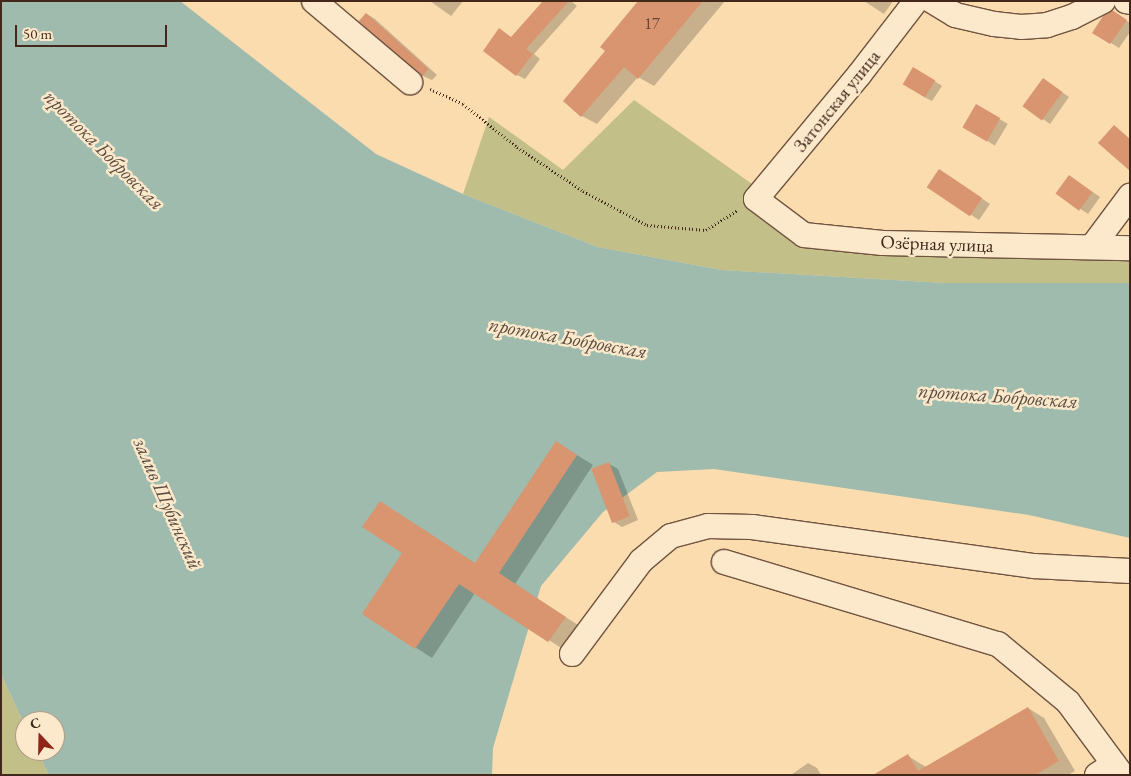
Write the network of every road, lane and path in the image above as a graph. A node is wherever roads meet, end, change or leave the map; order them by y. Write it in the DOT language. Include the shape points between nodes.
graph roads {
  1 [pos="314,1"];
  2 [pos="916,1"];
  3 [pos="932,1"];
  4 [pos="1102,1"];
  5 [pos="1126,1"];
  6 [pos="1130,2"];
  7 [pos="410,82"];
  8 [pos="1130,196"];
  9 [pos="756,199"];
  10 [pos="1092,247"];
  11 [pos="1130,248"];
  12 [pos="724,562"];
  13 [pos="1130,571"];
  14 [pos="572,654"];
  15 [pos="1111,771"];
  1 -- 7 [label="street"];
  2 -- 9 [label="street, Затонская улица"];
  3 -- 4 [label="street" via="955,15 1022,27 1064,20"];
  5 -- 6 [label="street"];
  7 -- 9 [label="path" via="463,104 517,147 583,191 647,225 706,230"];
  8 -- 10 [label="street"];
  9 -- 10 [label="street, Озёрная улица" via="804,235 883,243"];
  10 -- 11 [label="street, Озёрная улица"];
  12 -- 15 [label="street" via="998,644 1068,702"];
  13 -- 14 [label="street" via="1034,566 752,527 708,526 671,536 641,561"];
}
